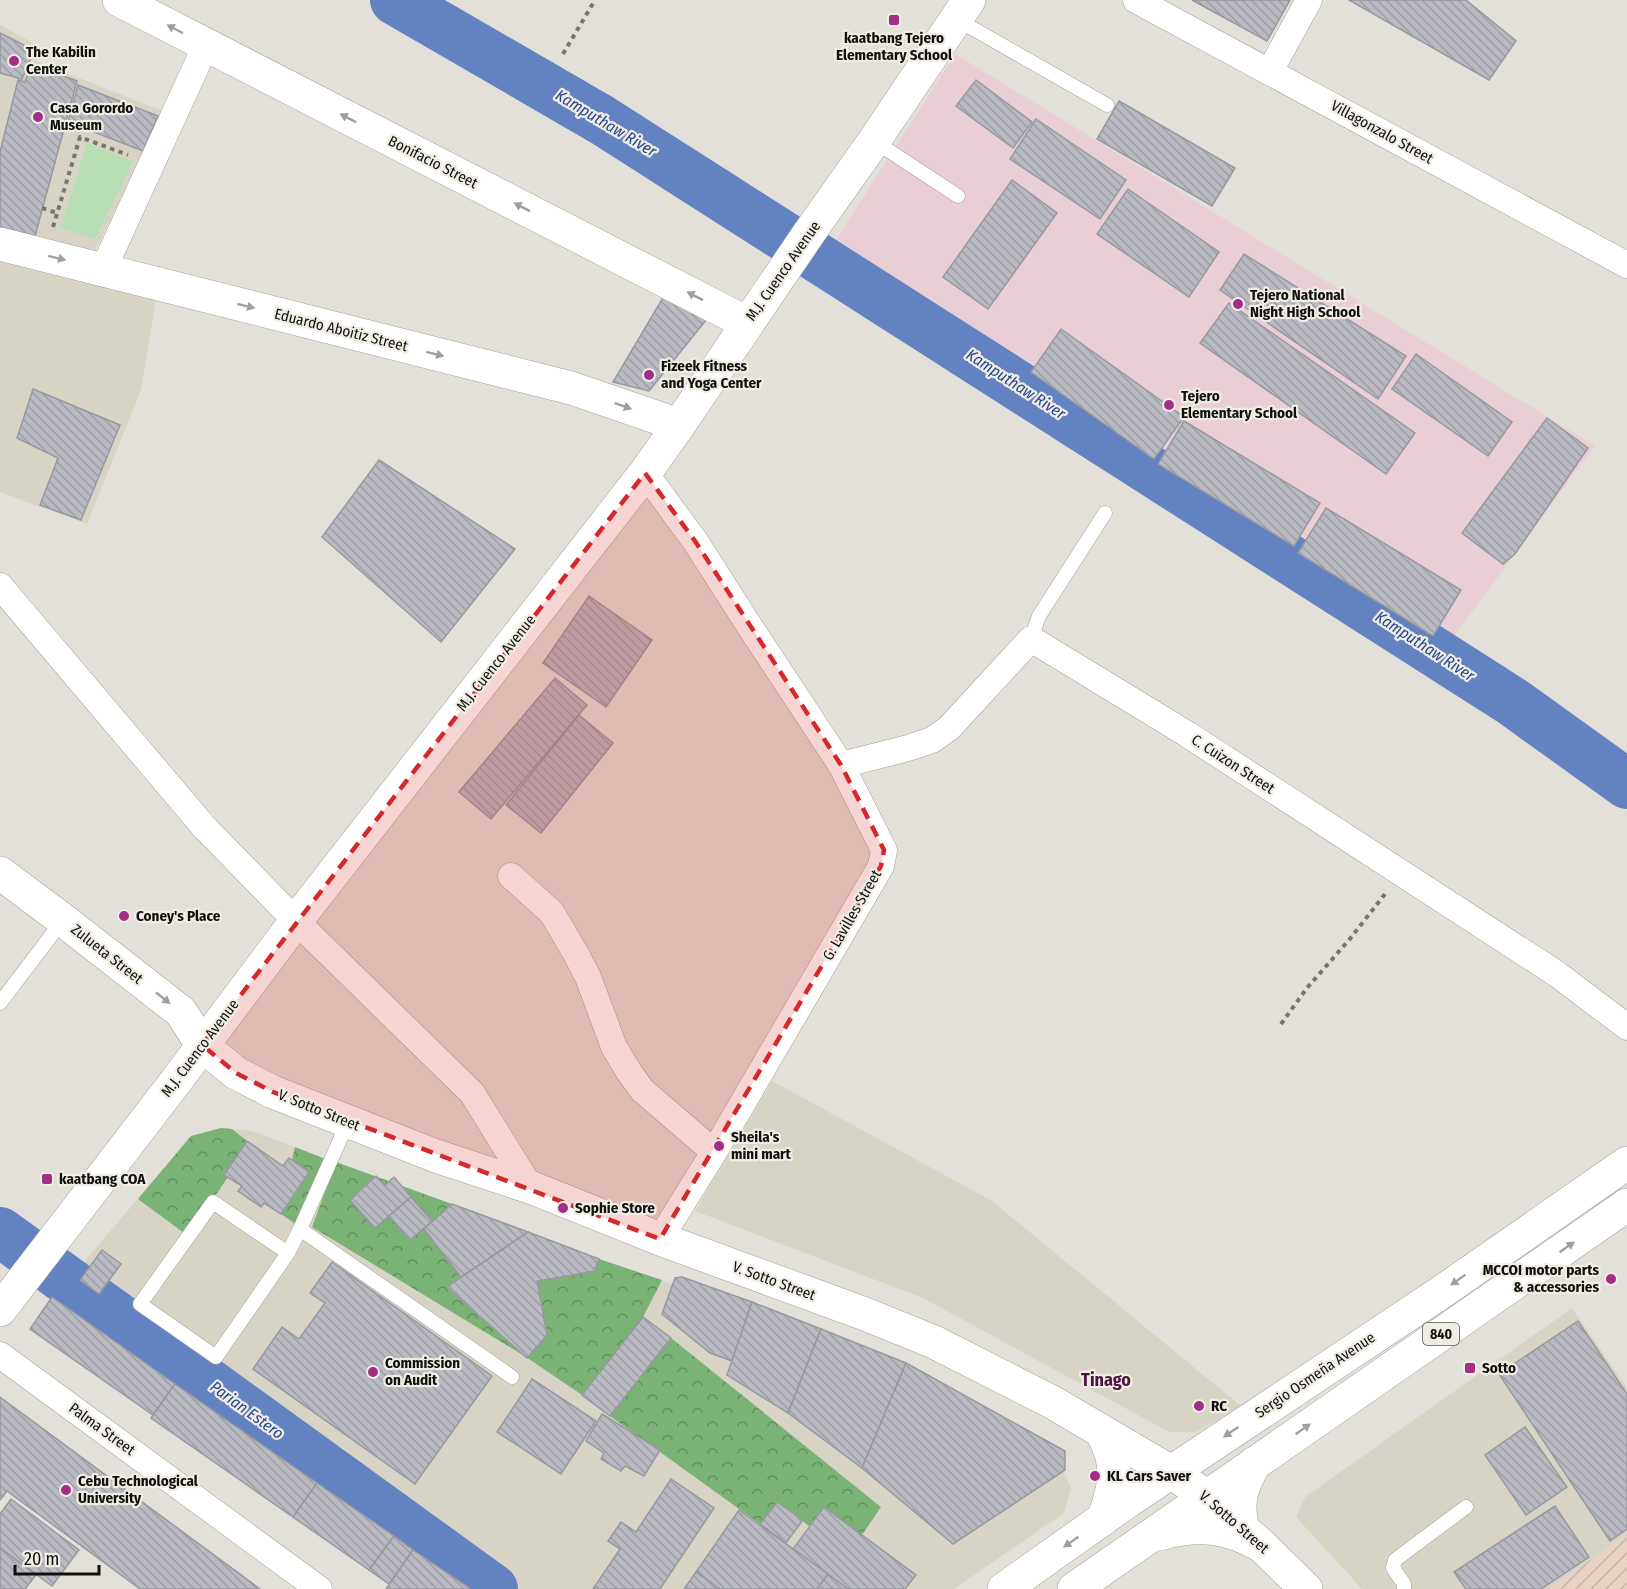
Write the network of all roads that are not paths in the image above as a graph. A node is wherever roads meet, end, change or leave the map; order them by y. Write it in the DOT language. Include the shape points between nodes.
graph roads {
  1 [pos="119,0"];
  2 [pos="1136,0"];
  3 [pos="1310,0"];
  4 [pos="963,10"];
  5 [pos="206,45"];
  6 [pos="1270,71"];
  7 [pos="1107,105"];
  8 [pos="874,141"];
  9 [pos="958,196"];
  10 [pos="0,244"];
  11 [pos="1627,265"];
  12 [pos="103,270"];
  13 [pos="747,323"];
  14 [pos="679,425"];
  15 [pos="645,473"];
  16 [pos="1105,513"];
  17 [pos="0,586"];
  18 [pos="1031,639"];
  19 [pos="841,765"];
  20 [pos="0,873"];
  21 [pos="511,876"];
  22 [pos="63,920"];
  23 [pos="296,921"];
  24 [pos="0,1003"];
  25 [pos="1627,1026"];
  26 [pos="202,1045"];
  27 [pos="348,1122"];
  28 [pos="714,1152"];
  29 [pos="1627,1163"];
  30 [pos="530,1187"];
  31 [pos="1627,1205"];
  32 [pos="300,1230"];
  33 [pos="660,1239"];
  34 [pos="288,1253"];
  35 [pos="1,1308"];
  36 [pos="0,1355"];
  37 [pos="512,1377"];
  38 [pos="1101,1431"];
  39 [pos="1255,1463"];
  40 [pos="1171,1472"];
  41 [pos="1206,1497"];
  42 [pos="1466,1507"];
  43 [pos="1103,1519"];
  44 [pos="1149,1537"];
  45 [pos="1253,1538"];
  46 [pos="319,1589"];
  47 [pos="1004,1589"];
  48 [pos="1074,1589"];
  49 [pos="1306,1589"];
  50 [pos="1404,1589"];
  5 -- 1 [label="main road, Bonifacio Street, one-way"];
  2 -- 6 [label="street, Villagonzalo Street"];
  3 -- 6 [label="street"];
  4 -- 7 [label="lane"];
  4 -- 8 [label="main road, M.J. Cuenco Avenue"];
  5 -- 12 [label="street"];
  13 -- 5 [label="main road, Bonifacio Street, one-way"];
  6 -- 11 [label="street, Villagonzalo Street"];
  8 -- 9 [label="lane"];
  8 -- 13 [label="main road, M.J. Cuenco Avenue"];
  10 -- 12 [label="main road, Eduardo Aboitiz Street, one-way"];
  12 -- 14 [label="main road, Eduardo Aboitiz Street, one-way" via="571,388"];
  13 -- 14 [label="main road, M.J. Cuenco Avenue"];
  14 -- 15 [label="main road, M.J. Cuenco Avenue"];
  15 -- 19 [label="street, G. Lavilles Street" via="695,541"];
  15 -- 23 [label="main road, M.J. Cuenco Avenue"];
  16 -- 18 [label="lane" via="1039,616"];
  17 -- 23 [label="street" via="205,828"];
  18 -- 19 [label="street" via="949,729 908,748"];
  18 -- 25 [label="street, C. Cuizon Street" via="1187,734 1557,974"];
  19 -- 28 [label="street, G. Lavilles Street" via="884,850 881,866"];
  20 -- 22 [label="main road, Zulueta Street"];
  21 -- 28 [label="street" via="552,913 588,977 614,1047 642,1090"];
  22 -- 24 [label="lane"];
  22 -- 26 [label="main road, Zulueta Street, one-way" via="181,1012"];
  23 -- 26 [label="main road, M.J. Cuenco Avenue"];
  23 -- 30 [label="street" via="472,1093"];
  26 -- 27 [label="main road, V. Sotto Street" via="236,1072 264,1087"];
  26 -- 35 [label="main road, M.J. Cuenco Avenue"];
  27 -- 30 [label="main road, V. Sotto Street"];
  27 -- 32 [label="lane"];
  28 -- 33 [label="street, G. Lavilles Street"];
  29 -- 40 [label="main road, Sergio Osmeña Avenue / 840, one-way"];
  30 -- 33 [label="main road, V. Sotto Street"];
  39 -- 31 [label="main road, 840, one-way"];
  32 -- 34 [label="lane"];
  32 -- 37 [label="lane"];
  33 -- 38 [label="main road, V. Sotto Street" via="934,1342"];
  34 -- 34 [label="lane" via="213,1202 140,1305 216,1357"];
  36 -- 46 [label="street, Palma Street"];
  38 -- 40 [label="main road, V. Sotto Street"];
  38 -- 43 [label="main road" via="1111,1449 1114,1467 1111,1496"];
  39 -- 41 [label="main road, 840"];
  39 -- 45 [label="main road" via="1244,1485 1239,1510"];
  40 -- 41 [label="main road, V. Sotto Street"];
  40 -- 43 [label="main road, Sergio Osmeña Avenue / 840"];
  41 -- 44 [label="main road, 840"];
  41 -- 45 [label="main road, V. Sotto Street"];
  42 -- 50 [label="lane" via="1395,1560 1393,1568"];
  43 -- 47 [label="main road, Sergio Osmeña Avenue / 840, one-way"];
  44 -- 45 [label="main road" via="1206,1527"];
  44 -- 48 [label="main road, 840"];
  45 -- 49 [label="main road, V. Sotto Street"];
}
